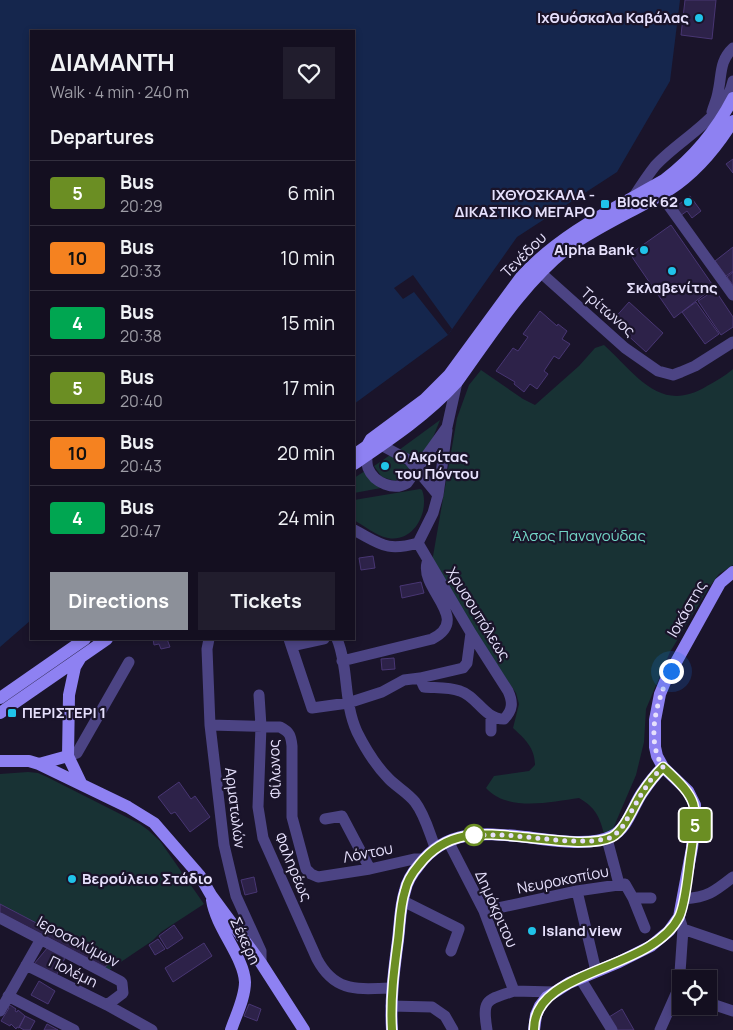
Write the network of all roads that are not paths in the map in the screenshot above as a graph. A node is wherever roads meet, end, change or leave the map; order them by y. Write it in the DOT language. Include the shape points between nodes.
graph roads {
  1 [pos="733,48"];
  2 [pos="733,81"];
  3 [pos="733,98"];
  4 [pos="711,116"];
  5 [pos="731,127"];
  6 [pos="656,166"];
  7 [pos="659,189"];
  8 [pos="632,198"];
  9 [pos="540,272"];
  10 [pos="733,295"];
  11 [pos="733,342"];
  12 [pos="457,382"];
  13 [pos="447,427"];
  14 [pos="368,448"];
  15 [pos="355,463"];
  16 [pos="417,469"];
  17 [pos="438,495"];
  18 [pos="355,531"];
  19 [pos="418,543"];
  20 [pos="428,561"];
  21 [pos="733,572"];
  22 [pos="471,633"];
  23 [pos="84,640"];
  24 [pos="105,640"];
  25 [pos="313,640"];
  26 [pos="337,640"];
  27 [pos="291,642"];
  28 [pos="208,644"];
  29 [pos="81,656"];
  30 [pos="342,661"];
  31 [pos="129,662"];
  32 [pos="51,670"];
  33 [pos="420,678"];
  34 [pos="69,695"];
  35 [pos="259,696"];
  36 [pos="0,698"];
  37 [pos="348,703"];
  38 [pos="0,713"];
  39 [pos="491,716"];
  40 [pos="210,725"];
  41 [pos="261,726"];
  42 [pos="491,731"];
  43 [pos="68,756"];
  44 [pos="0,761"];
  45 [pos="39,764"];
  46 [pos="663,767"];
  47 [pos="81,783"];
  48 [pos="325,819"];
  49 [pos="607,839"];
  50 [pos="448,841"];
  51 [pos="435,847"];
  52 [pos="423,860"];
  53 [pos="370,868"];
  54 [pos="318,877"];
  55 [pos="733,877"];
  56 [pos="619,884"];
  57 [pos="577,891"];
  58 [pos="211,895"];
  59 [pos="633,898"];
  60 [pos="651,898"];
  61 [pos="684,900"];
  62 [pos="403,901"];
  63 [pos="484,911"];
  64 [pos="679,916"];
  65 [pos="0,918"];
  66 [pos="645,928"];
  67 [pos="683,930"];
  68 [pos="41,939"];
  69 [pos="733,946"];
  70 [pos="451,951"];
  71 [pos="261,963"];
  72 [pos="26,965"];
  73 [pos="596,970"];
  74 [pos="681,970"];
  75 [pos="580,978"];
  76 [pos="392,988"];
  77 [pos="514,991"];
  78 [pos="554,992"];
  79 [pos="8,996"];
  80 [pos="108,1005"];
  81 [pos="672,1005"];
  82 [pos="717,1005"];
  83 [pos="391,1006"];
  84 [pos="0,1011"];
  85 [pos="733,1011"];
  86 [pos="74,1030"];
  87 [pos="152,1030"];
  88 [pos="231,1030"];
  89 [pos="304,1030"];
  90 [pos="392,1030"];
  91 [pos="453,1030"];
  92 [pos="487,1030"];
  93 [pos="534,1030"];
  94 [pos="612,1030"];
  95 [pos="660,1030"];
  1 -- 4 [label="street" via="721,66 719,92"];
  2 -- 4 [label="street" via="726,98"];
  3 -- 7 [label="street, Τενέδου" via="700,148"];
  4 -- 6 [label="street"];
  5 -- 7 [label="street, Τενέδου" via="686,177"];
  6 -- 7 [label="street"];
  6 -- 8 [label="street"];
  7 -- 8 [label="street, Τενέδου"];
  7 -- 9 [label="street, Τενέδου" via="571,246"];
  7 -- 10 [label="street"];
  8 -- 14 [label="street, Τενέδου" via="565,237 533,264 449,375"];
  9 -- 11 [label="street, Τρίτωνος" via="626,348 658,371 673,375 681,372"];
  9 -- 12 [label="street, Τενέδου"];
  12 -- 13 [label="street"];
  12 -- 14 [label="street, Τενέδου" via="427,411"];
  13 -- 16 [label="street"];
  13 -- 17 [label="street"];
  14 -- 15 [label="street, Τενέδου"];
  14 -- 16 [label="street" via="408,460"];
  14 -- 16 [label="street" via="368,468 381,482 401,487"];
  16 -- 17 [label="street"];
  17 -- 19 [label="street" via="434,513"];
  18 -- 19 [label="street" via="396,549"];
  19 -- 20 [label="street, Χρυσουπόλεως"];
  20 -- 22 [label="street, Χρυσουπόλεως"];
  20 -- 30 [label="street" via="428,578 448,621 442,634"];
  21 -- 46 [label="street, Ιοκάστης" via="720,583 660,694 655,720 655,747"];
  22 -- 33 [label="street" via="467,663 462,668"];
  22 -- 39 [label="street, Χρυσουπόλεως" via="512,700 512,707 504,718"];
  23 -- 32 [label="street"];
  24 -- 29 [label="street"];
  25 -- 27 [label="street"];
  26 -- 30 [label="street"];
  27 -- 37 [label="street" via="312,708"];
  28 -- 40 [label="street, Αρματωλών"];
  29 -- 32 [label="street"];
  29 -- 34 [label="street"];
  30 -- 37 [label="street"];
  31 -- 43 [label="street" via="77,752"];
  32 -- 34 [label="street"];
  32 -- 36 [label="street"];
  32 -- 38 [label="street"];
  33 -- 37 [label="street" via="404,680 382,692"];
  33 -- 39 [label="street" via="424,687 462,691"];
  34 -- 43 [label="street"];
  35 -- 41 [label="street, Φαληρέως"];
  37 -- 51 [label="street" via="367,749 389,780 421,811"];
  39 -- 42 [label="street"];
  40 -- 41 [label="street, Φίλωνος"];
  40 -- 71 [label="street, Αρματωλών" via="227,858 236,896 261,952"];
  41 -- 54 [label="street, Φίλωνος" via="280,727 291,736 292,817 306,869"];
  41 -- 76 [label="street, Φαληρέως" via="258,807 263,838 317,959 331,979 344,986"];
  43 -- 45 [label="street"];
  43 -- 47 [label="street"];
  44 -- 45 [label="street"];
  45 -- 47 [label="street"];
  46 -- 49 [label="street" via="652,778 623,826"];
  46 -- 61 [label="street, Ιοκάστης" via="688,791 695,804"];
  47 -- 58 [label="street" via="154,823 200,876"];
  48 -- 53 [label="street" via="342,816"];
  49 -- 50 [label="street" via="575,841 470,835"];
  49 -- 56 [label="street"];
  50 -- 51 [label="street"];
  50 -- 63 [label="street, Δημόκριτου"];
  51 -- 52 [label="street"];
  52 -- 53 [label="street, Λόντου"];
  52 -- 62 [label="street" via="408,883"];
  53 -- 54 [label="street, Λόντου"];
  55 -- 61 [label="street" via="702,898"];
  56 -- 57 [label="street, Νευροκοπίου"];
  56 -- 59 [label="street" via="625,884"];
  57 -- 63 [label="street, Νευροκοπίου"];
  57 -- 73 [label="street"];
  58 -- 71 [label="street"];
  58 -- 88 [label="street, Σέκερη" via="218,922 244,975 243,995"];
  59 -- 60 [label="street"];
  59 -- 66 [label="street"];
  61 -- 64 [label="street, Ιοκάστης"];
  62 -- 70 [label="street" via="459,929"];
  62 -- 76 [label="street"];
  63 -- 77 [label="street, Δημόκριτου"];
  64 -- 67 [label="street"];
  64 -- 73 [label="street, Ιοκάστης" via="651,946"];
  65 -- 68 [label="street, Ιεροσολύμων"];
  67 -- 69 [label="street"];
  67 -- 74 [label="street"];
  68 -- 72 [label="street"];
  68 -- 80 [label="street, Ιεροσολύμων" via="120,981 123,993"];
  71 -- 89 [label="street"];
  72 -- 79 [label="street"];
  72 -- 80 [label="street, Πολέμη"];
  73 -- 75 [label="street, Ιοκάστης"];
  75 -- 78 [label="street, Ιοκάστης"];
  75 -- 94 [label="street"];
  76 -- 83 [label="street"];
  77 -- 78 [label="street"];
  77 -- 92 [label="street" via="492,998 486,1005"];
  78 -- 93 [label="street, Ιοκάστης" via="540,1006"];
  79 -- 84 [label="street"];
  79 -- 86 [label="street"];
  80 -- 87 [label="street"];
  81 -- 95 [label="street"];
  82 -- 85 [label="street"];
  83 -- 90 [label="street"];
  83 -- 91 [label="street" via="432,1007 445,1016"];
}
